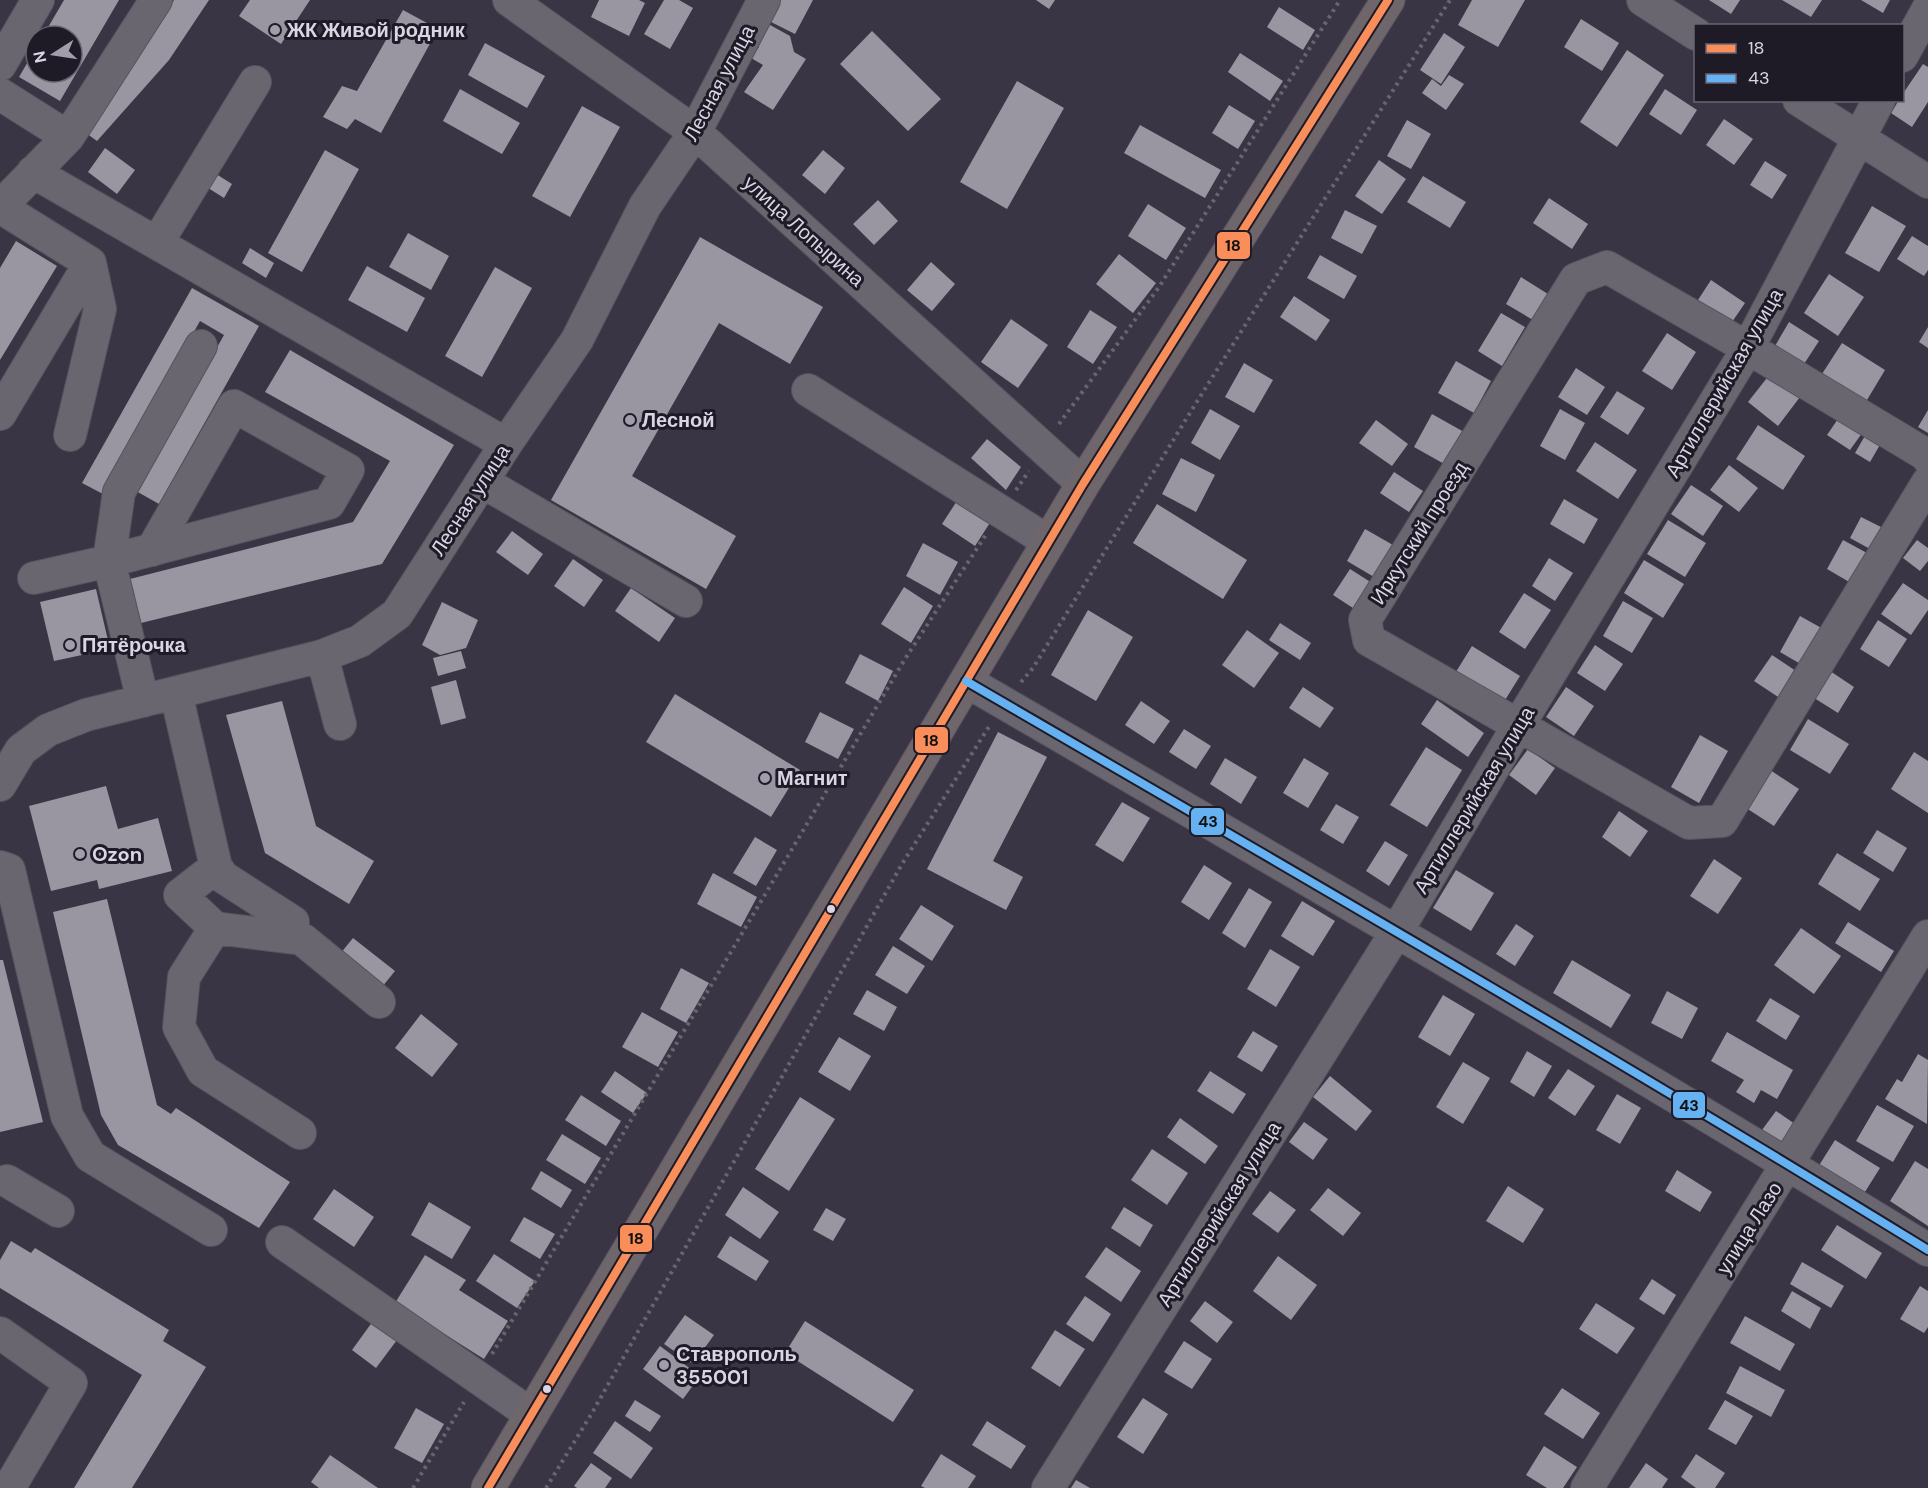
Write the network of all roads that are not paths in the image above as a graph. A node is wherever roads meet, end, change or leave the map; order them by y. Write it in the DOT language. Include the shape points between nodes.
graph roads {
  1 [pos="38,0"];
  2 [pos="156,0"];
  3 [pos="509,0"];
  4 [pos="764,0"];
  5 [pos="1388,0"];
  6 [pos="1643,0"];
  7 [pos="1928,9"];
  8 [pos="1694,33"];
  9 [pos="1904,52"];
  10 [pos="0,65"];
  11 [pos="255,82"];
  12 [pos="0,94"];
  13 [pos="1802,102"];
  14 [pos="1878,102"];
  15 [pos="695,132"];
  16 [pos="68,137"];
  17 [pos="1858,139"];
  18 [pos="33,172"];
  19 [pos="1928,182"];
  20 [pos="158,243"];
  21 [pos="90,263"];
  22 [pos="201,346"];
  23 [pos="1748,348"];
  24 [pos="808,390"];
  25 [pos="0,414"];
  26 [pos="70,435"];
  27 [pos="506,444"];
  28 [pos="1928,458"];
  29 [pos="483,482"];
  30 [pos="1928,483"];
  31 [pos="1083,484"];
  32 [pos="1049,542"];
  33 [pos="152,550"];
  34 [pos="109,561"];
  35 [pos="34,578"];
  36 [pos="686,601"];
  37 [pos="322,656"];
  38 [pos="966,681"];
  39 [pos="176,693"];
  40 [pos="143,701"];
  41 [pos="340,724"];
  42 [pos="1518,726"];
  43 [pos="0,785"];
  44 [pos="0,867"];
  45 [pos="216,867"];
  46 [pos="293,922"];
  47 [pos="215,928"];
  48 [pos="1397,930"];
  49 [pos="1928,936"];
  50 [pos="379,1002"];
  51 [pos="300,1133"];
  52 [pos="1788,1164"];
  53 [pos="2,1183"];
  54 [pos="57,1211"];
  55 [pos="211,1230"];
  56 [pos="282,1242"];
  57 [pos="1928,1250"];
  58 [pos="0,1333"];
  59 [pos="532,1414"];
  60 [pos="9,1488"];
  61 [pos="488,1488"];
  62 [pos="1048,1488"];
  63 [pos="1587,1488"];
  1 -- 10 [label="street"];
  2 -- 16 [label="street"];
  3 -- 15 [label="street, улица Лопырина"];
  4 -- 15 [label="street, Лесная улица"];
  5 -- 31 [label="main road"];
  6 -- 8 [label="street"];
  7 -- 9 [label="street"];
  11 -- 20 [label="street"];
  12 -- 16 [label="street"];
  13 -- 17 [label="street"];
  14 -- 17 [label="street, Артиллерийская улица"];
  15 -- 27 [label="street, Лесная улица" via="645,206 577,340"];
  15 -- 31 [label="street, улица Лопырина"];
  16 -- 18 [label="street"];
  17 -- 19 [label="street"];
  17 -- 23 [label="street, Артиллерийская улица"];
  18 -- 20 [label="street"];
  18 -- 21 [label="street" via="0,207"];
  20 -- 27 [label="street"];
  21 -- 25 [label="street"];
  21 -- 26 [label="street" via="99,309"];
  22 -- 34 [label="street" via="119,492"];
  23 -- 28 [label="street, Иркутский проезд"];
  23 -- 42 [label="street, Артиллерийская улица"];
  23 -- 42 [label="street, Иркутский проезд" via="1607,267 1576,279 1365,620 1369,640"];
  24 -- 32 [label="street"];
  27 -- 29 [label="street, Лесная улица"];
  29 -- 36 [label="street"];
  29 -- 37 [label="street, Лесная улица" via="397,614 360,641"];
  30 -- 42 [label="street, Иркутский проезд" via="1722,821 1689,824"];
  31 -- 32 [label="main road"];
  32 -- 38 [label="main road"];
  33 -- 33 [label="street" via="234,406 348,470 329,503"];
  33 -- 34 [label="street"];
  34 -- 35 [label="street"];
  34 -- 40 [label="street"];
  37 -- 39 [label="street, Лесная улица"];
  37 -- 41 [label="street"];
  38 -- 48 [label="street"];
  38 -- 59 [label="main road"];
  39 -- 40 [label="street, Лесная улица"];
  39 -- 45 [label="street"];
  40 -- 43 [label="street, Лесная улица" via="86,715 48,730 21,750"];
  42 -- 48 [label="street, Артиллерийская улица"];
  44 -- 55 [label="street" via="9,870 67,1116 90,1156"];
  45 -- 46 [label="street" via="223,877"];
  45 -- 47 [label="street" via="180,895"];
  47 -- 50 [label="street" via="302,939"];
  47 -- 51 [label="street" via="184,977 179,1027 203,1071"];
  48 -- 52 [label="street"];
  48 -- 62 [label="street, Артиллерийская улица"];
  49 -- 52 [label="street, улица Лазо"];
  52 -- 57 [label="street"];
  52 -- 63 [label="street, улица Лазо"];
  53 -- 54 [label="street"];
  56 -- 59 [label="street"];
  58 -- 60 [label="street" via="71,1383"];
  59 -- 61 [label="main road"];
}
